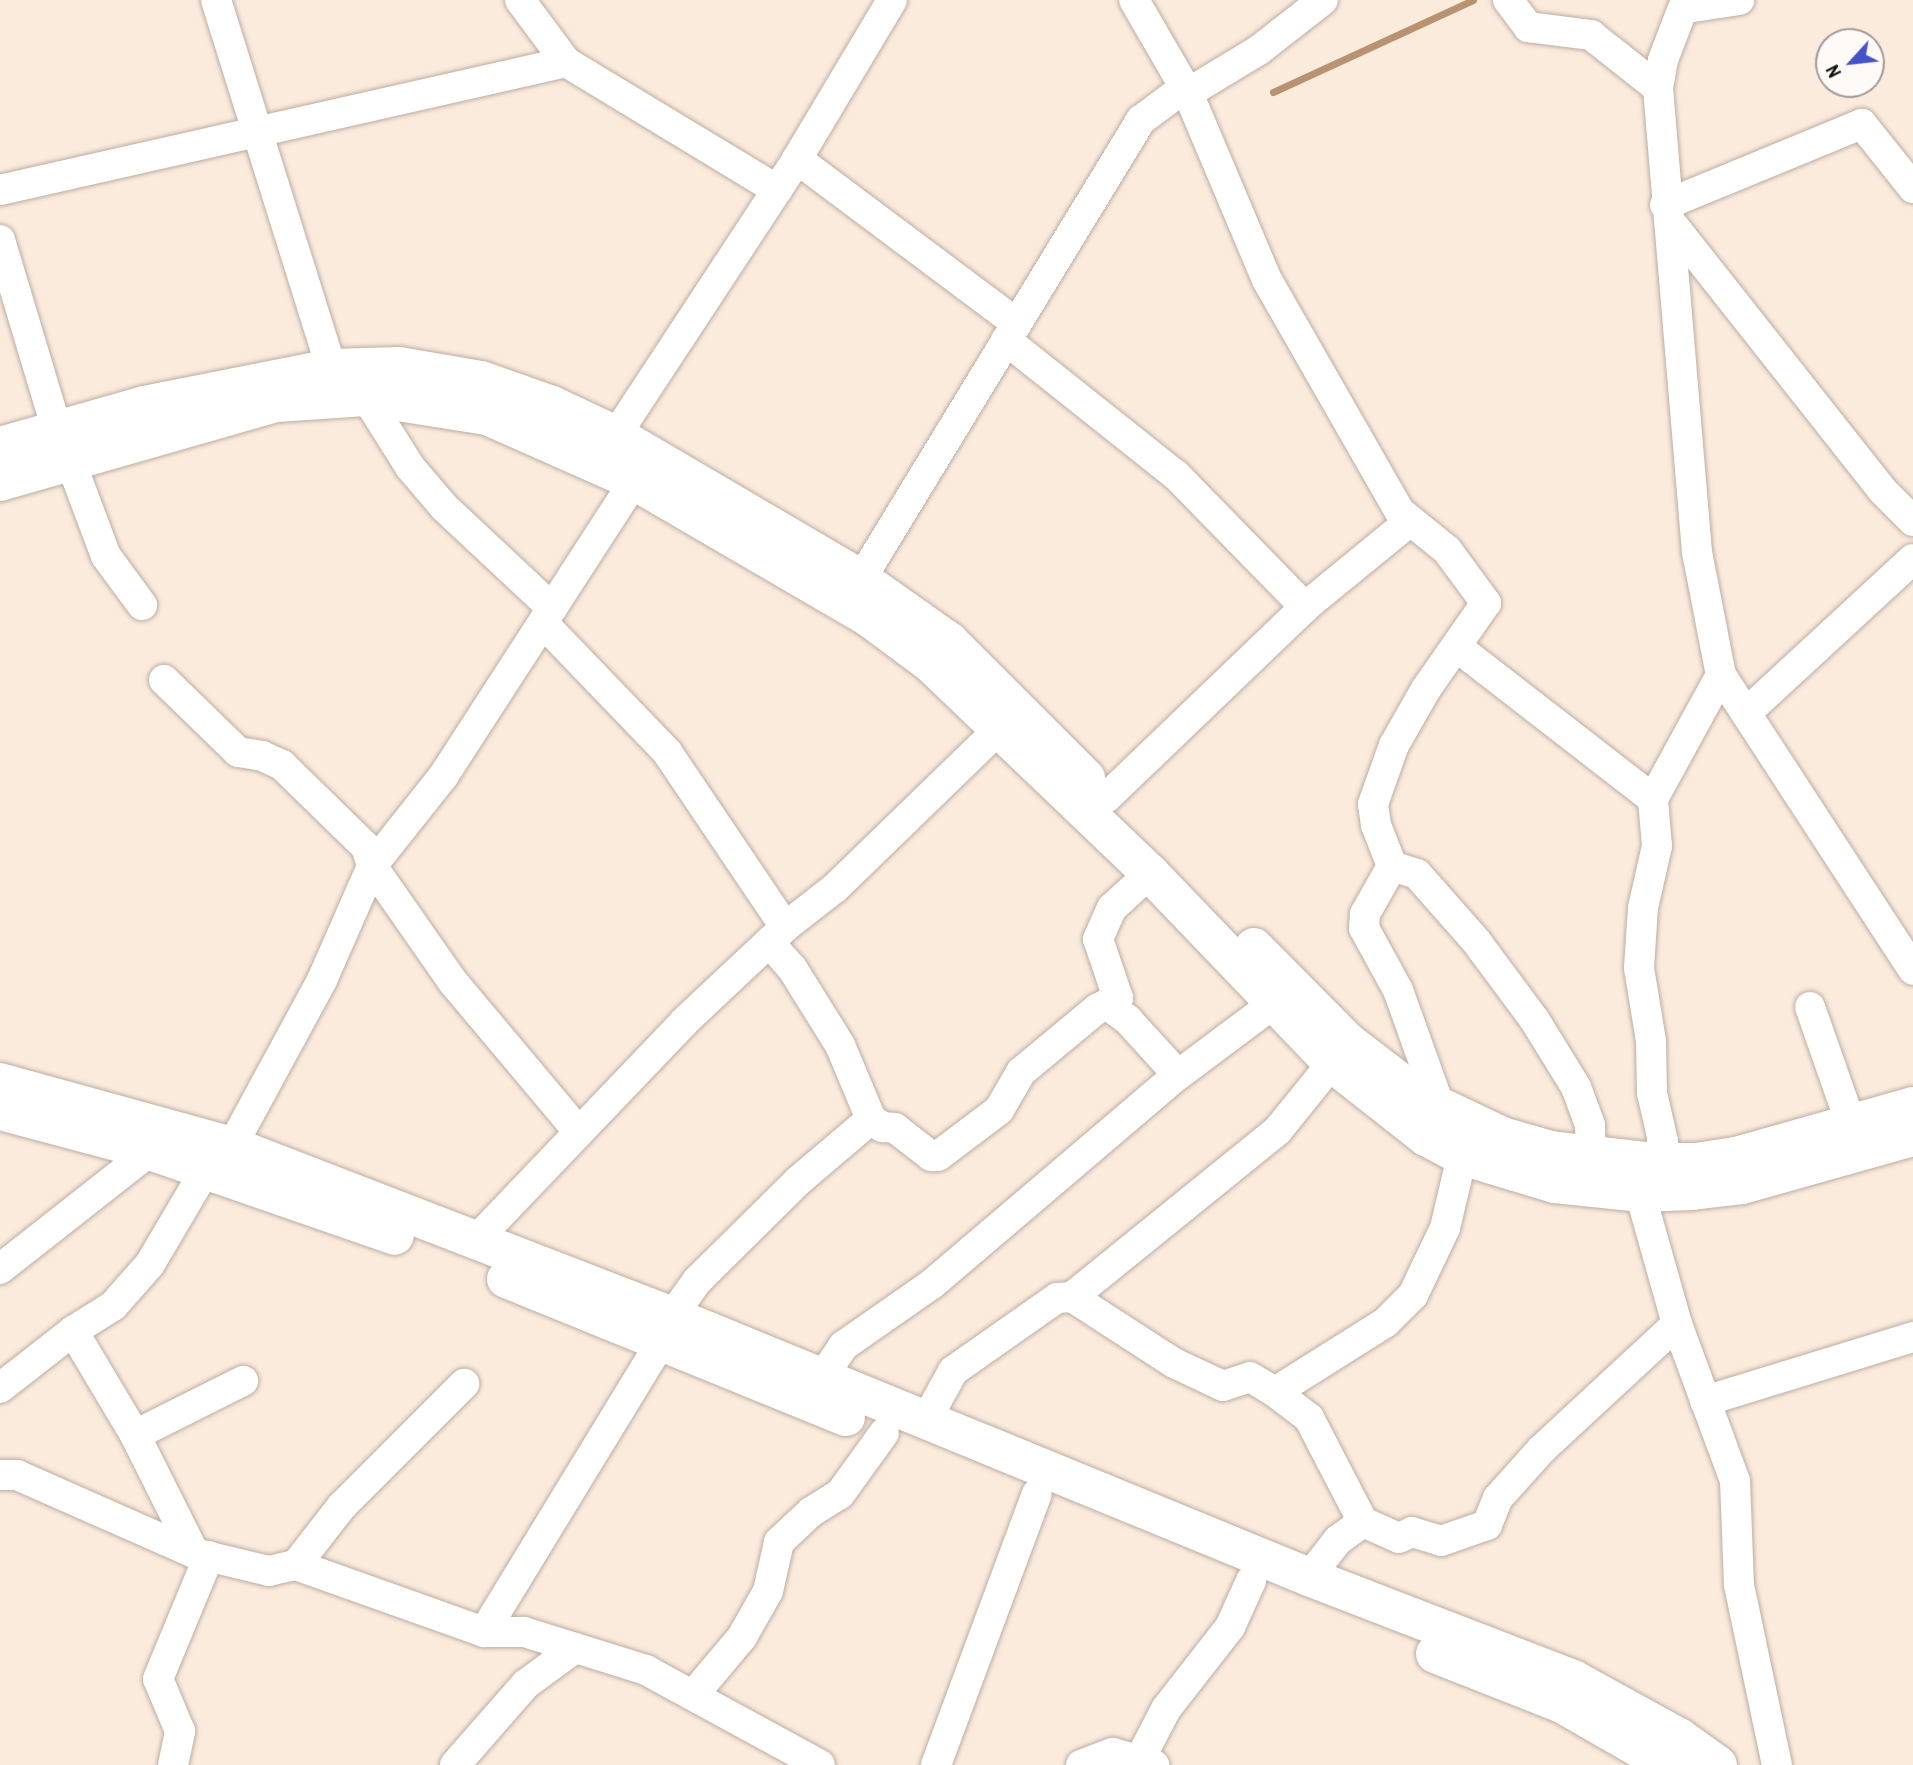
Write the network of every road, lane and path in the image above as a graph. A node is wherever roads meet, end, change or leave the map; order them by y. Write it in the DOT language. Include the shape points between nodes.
graph roads {
  1 [pos="216,0"];
  2 [pos="520,0"];
  3 [pos="892,0"];
  4 [pos="1134,0"];
  5 [pos="1323,0"];
  6 [pos="1508,0"];
  7 [pos="1739,0"];
  8 [pos="1687,4"];
  9 [pos="566,62"];
  10 [pos="1658,88"];
  11 [pos="1186,90"];
  12 [pos="256,130"];
  13 [pos="797,159"];
  14 [pos="1913,188"];
  15 [pos="0,190"];
  16 [pos="777,190"];
  17 [pos="1667,212"];
  18 [pos="0,240"];
  19 [pos="1010,331"];
  20 [pos="331,368"];
  21 [pos="366,397"];
  22 [pos="616,435"];
  23 [pos="0,446"];
  24 [pos="64,447"];
  25 [pos="634,481"];
  26 [pos="0,482"];
  27 [pos="1410,521"];
  28 [pos="1913,522"];
  29 [pos="1913,559"];
  30 [pos="861,579"];
  31 [pos="142,605"];
  32 [pos="1305,607"];
  33 [pos="548,616"];
  34 [pos="1457,647"];
  35 [pos="1721,675"];
  36 [pos="164,680"];
  37 [pos="1746,713"];
  38 [pos="998,730"];
  39 [pos="1106,798"];
  40 [pos="1653,799"];
  41 [pos="372,866"];
  42 [pos="1392,866"];
  43 [pos="1150,873"];
  44 [pos="777,934"];
  45 [pos="1913,970"];
  46 [pos="1273,1004"];
  47 [pos="1109,1006"];
  48 [pos="1810,1007"];
  49 [pos="1332,1063"];
  50 [pos="1178,1075"];
  51 [pos="0,1082"];
  52 [pos="1913,1106"];
  53 [pos="1440,1107"];
  54 [pos="0,1111"];
  55 [pos="871,1119"];
  56 [pos="1851,1124"];
  57 [pos="579,1132"];
  58 [pos="1913,1137"];
  59 [pos="150,1150"];
  60 [pos="1591,1155"];
  61 [pos="1462,1156"];
  62 [pos="219,1157"];
  63 [pos="1647,1178"];
  64 [pos="476,1240"];
  65 [pos="0,1269"];
  66 [pos="1072,1297"];
  67 [pos="1677,1324"];
  68 [pos="666,1330"];
  69 [pos="73,1331"];
  70 [pos="1913,1336"];
  71 [pos="821,1379"];
  72 [pos="243,1381"];
  73 [pos="464,1384"];
  74 [pos="0,1388"];
  75 [pos="1275,1392"];
  76 [pos="1705,1401"];
  77 [pos="925,1422"];
  78 [pos="884,1433"];
  79 [pos="135,1436"];
  80 [pos="0,1475"];
  81 [pos="1037,1494"];
  82 [pos="1363,1522"];
  83 [pos="201,1555"];
  84 [pos="296,1565"];
  85 [pos="1309,1577"];
  86 [pos="1251,1581"];
  87 [pos="484,1632"];
  88 [pos="575,1648"];
  89 [pos="695,1693"];
  90 [pos="1147,1762"];
  91 [pos="173,1765"];
  92 [pos="455,1765"];
  93 [pos="820,1765"];
  94 [pos="936,1765"];
  95 [pos="1081,1765"];
  96 [pos="1668,1765"];
  97 [pos="1718,1765"];
  98 [pos="1777,1765"];
  1 -- 12 [label="street"];
  2 -- 9 [label="street"];
  3 -- 13 [label="street"];
  4 -- 11 [label="street"];
  5 -- 11 [label="street" via="1259,50"];
  6 -- 10 [label="street" via="1528,27 1591,35"];
  7 -- 8 [label="street"];
  8 -- 10 [label="street" via="1662,60"];
  9 -- 12 [label="street"];
  9 -- 16 [label="street"];
  10 -- 17 [label="street"];
  11 -- 19 [label="street" via="1141,120"];
  11 -- 27 [label="street" via="1267,280"];
  12 -- 15 [label="street"];
  12 -- 20 [label="street"];
  13 -- 16 [label="street"];
  13 -- 19 [label="street"];
  14 -- 17 [label="street" via="1862,124"];
  16 -- 22 [label="street"];
  17 -- 28 [label="street" via="1882,490"];
  17 -- 35 [label="street" via="1696,552"];
  18 -- 24 [label="street"];
  19 -- 30 [label="street"];
  19 -- 32 [label="street" via="1176,475"];
  20 -- 22 [label="main road" via="399,366 481,380 552,405"];
  20 -- 24 [label="main road" via="145,405"];
  21 -- 24 [label="main road" via="276,403"];
  21 -- 25 [label="main road" via="487,416"];
  21 -- 33 [label="street" via="410,467"];
  22 -- 30 [label="main road"];
  23 -- 24 [label="main road"];
  24 -- 26 [label="main road"];
  24 -- 31 [label="street" via="106,556"];
  25 -- 33 [label="street"];
  25 -- 38 [label="main road" via="868,617 930,663"];
  27 -- 32 [label="street"];
  27 -- 34 [label="street" via="1447,550 1486,603"];
  29 -- 37 [label="street"];
  30 -- 39 [label="main road" via="949,641"];
  32 -- 39 [label="street"];
  33 -- 41 [label="street" via="444,775"];
  33 -- 44 [label="street" via="667,752"];
  34 -- 40 [label="street"];
  34 -- 42 [label="street" via="1394,744 1373,804"];
  35 -- 37 [label="street"];
  35 -- 40 [label="street"];
  36 -- 41 [label="street" via="239,752 262,755 282,765 366,847"];
  37 -- 45 [label="street"];
  38 -- 43 [label="main road"];
  38 -- 44 [label="street" via="835,888"];
  39 -- 53 [label="main road" via="1347,1041"];
  40 -- 63 [label="street" via="1657,846 1643,908 1639,968 1651,1041 1652,1093 1663,1141"];
  41 -- 57 [label="street" via="453,982"];
  41 -- 62 [label="street" via="322,980"];
  42 -- 53 [label="street" via="1365,915 1364,928 1398,990"];
  42 -- 60 [label="street" via="1417,874 1476,941 1534,1019 1576,1087 1590,1125"];
  43 -- 46 [label="main road"];
  43 -- 47 [label="street" via="1112,908 1098,939 1100,955 1118,990 1118,998"];
  44 -- 55 [label="street" via="792,968 840,1045"];
  44 -- 57 [label="street" via="684,1022"];
  46 -- 49 [label="main road"];
  46 -- 50 [label="street"];
  47 -- 50 [label="street" via="1128,1020"];
  47 -- 55 [label="street" via="1097,1009 1050,1045 1021,1072 999,1110 938,1156 931,1156 895,1128 881,1127"];
  48 -- 56 [label="street"];
  49 -- 61 [label="main road" via="1426,1137"];
  49 -- 66 [label="street" via="1278,1130"];
  50 -- 71 [label="street" via="932,1284 843,1346"];
  51 -- 62 [label="main road"];
  52 -- 56 [label="main road"];
  53 -- 60 [label="main road" via="1502,1136"];
  54 -- 59 [label="main road"];
  55 -- 68 [label="street" via="789,1190 697,1281"];
  56 -- 63 [label="main road"];
  57 -- 64 [label="street"];
  58 -- 63 [label="main road" via="1742,1185"];
  59 -- 62 [label="main road"];
  59 -- 65 [label="street"];
  60 -- 63 [label="main road"];
  61 -- 63 [label="main road" via="1555,1184"];
  61 -- 75 [label="street" via="1445,1228 1413,1295 1386,1322"];
  62 -- 64 [label="main road"];
  62 -- 68 [label="main road" via="467,1262"];
  62 -- 69 [label="street" via="150,1264 113,1306"];
  63 -- 67 [label="street"];
  64 -- 68 [label="main road"];
  66 -- 75 [label="street" via="1174,1363 1223,1386 1250,1377"];
  66 -- 77 [label="street" via="1057,1298 953,1371"];
  67 -- 76 [label="street"];
  67 -- 82 [label="street" via="1542,1449 1498,1498 1487,1525 1441,1541 1412,1531 1399,1538"];
  68 -- 71 [label="main road"];
  68 -- 78 [label="main road"];
  68 -- 87 [label="street"];
  69 -- 74 [label="street"];
  69 -- 79 [label="street"];
  70 -- 76 [label="street"];
  71 -- 77 [label="main road"];
  72 -- 79 [label="street"];
  73 -- 84 [label="street" via="342,1506"];
  75 -- 82 [label="street" via="1309,1418"];
  76 -- 98 [label="street" via="1735,1481 1739,1585"];
  77 -- 85 [label="main road"];
  78 -- 81 [label="main road"];
  78 -- 89 [label="street" via="840,1494 811,1512 779,1542 768,1591 726,1659"];
  79 -- 83 [label="street"];
  80 -- 83 [label="street" via="18,1475"];
  81 -- 86 [label="main road"];
  81 -- 94 [label="street"];
  82 -- 85 [label="street" via="1338,1540"];
  83 -- 84 [label="street" via="270,1571"];
  83 -- 91 [label="street" via="158,1679 180,1731"];
  84 -- 87 [label="street"];
  85 -- 97 [label="main road" via="1573,1679 1679,1737"];
  86 -- 90 [label="street" via="1230,1627 1166,1709"];
  86 -- 96 [label="main road" via="1562,1704"];
  87 -- 88 [label="street" via="524,1632"];
  88 -- 89 [label="street" via="646,1670"];
  88 -- 92 [label="street" via="526,1684"];
  89 -- 93 [label="street"];
  90 -- 95 [label="street" via="1113,1753"];
}
